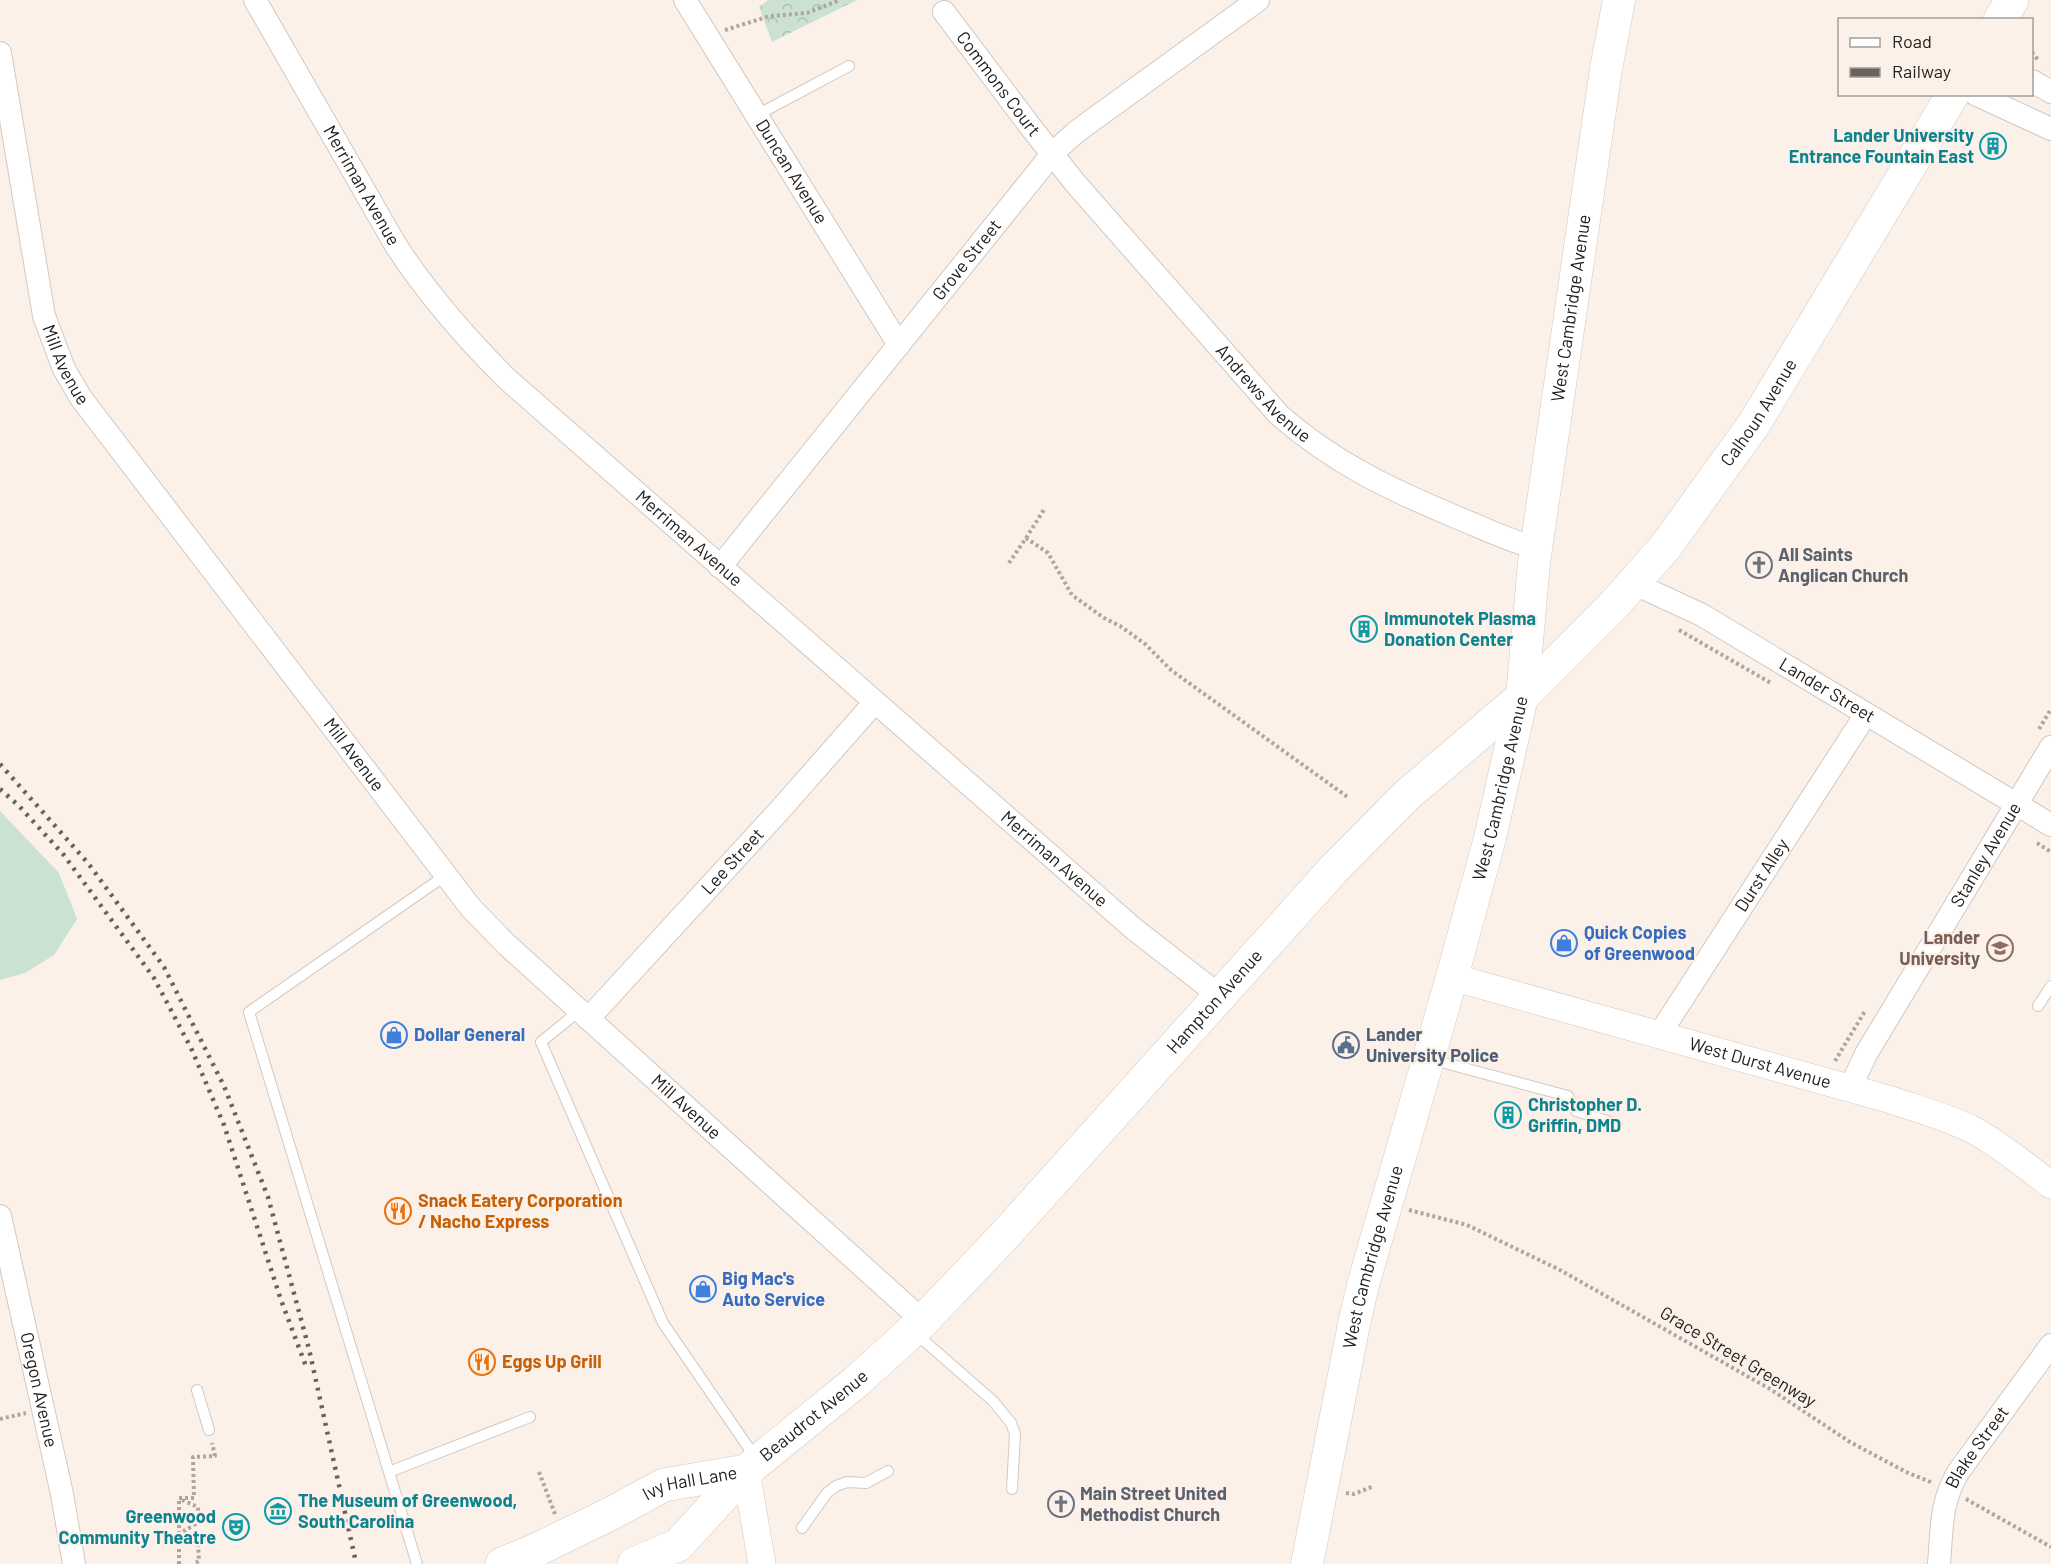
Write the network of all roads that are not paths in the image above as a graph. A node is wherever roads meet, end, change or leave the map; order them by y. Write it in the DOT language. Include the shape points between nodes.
graph roads {
  1 [pos="255,0"];
  2 [pos="686,0"];
  3 [pos="1258,0"];
  4 [pos="1619,0"];
  5 [pos="2012,0"];
  6 [pos="945,12"];
  7 [pos="2001,18"];
  8 [pos="0,53"];
  9 [pos="849,66"];
  10 [pos="2033,82"];
  11 [pos="2051,92"];
  12 [pos="1952,96"];
  13 [pos="1979,96"];
  14 [pos="757,115"];
  15 [pos="2051,129"];
  16 [pos="1053,153"];
  17 [pos="899,345"];
  18 [pos="1537,548"];
  19 [pos="720,567"];
  20 [pos="1633,583"];
  21 [pos="1522,697"];
  22 [pos="876,702"];
  23 [pos="1866,714"];
  24 [pos="2051,747"];
  25 [pos="2016,804"];
  26 [pos="2051,825"];
  27 [pos="446,875"];
  28 [pos="1452,977"];
  29 [pos="2051,986"];
  30 [pos="1220,996"];
  31 [pos="2038,1006"];
  32 [pos="584,1015"];
  33 [pos="1659,1035"];
  34 [pos="1427,1058"];
  35 [pos="1850,1088"];
  36 [pos="1617,1124"];
  37 [pos="2051,1185"];
  38 [pos="0,1216"];
  39 [pos="918,1326"];
  40 [pos="2051,1345"];
  41 [pos="197,1390"];
  42 [pos="530,1418"];
  43 [pos="209,1431"];
  44 [pos="752,1466"];
  45 [pos="888,1471"];
  46 [pos="389,1472"];
  47 [pos="1012,1489"];
  48 [pos="802,1528"];
  49 [pos="74,1564"];
  50 [pos="417,1564"];
  51 [pos="502,1564"];
  52 [pos="634,1564"];
  53 [pos="675,1564"];
  54 [pos="693,1564"];
  55 [pos="762,1564"];
  56 [pos="1307,1564"];
  57 [pos="1939,1564"];
  1 -- 19 [label="street, Merriman Avenue" via="394,244 442,310 507,379"];
  2 -- 14 [label="street, Duncan Avenue"];
  3 -- 16 [label="street, Grove Street" via="1076,132"];
  4 -- 18 [label="main road, West Cambridge Avenue"];
  5 -- 7 [label="main road"];
  6 -- 16 [label="street, Commons Court"];
  8 -- 27 [label="street, Mill Avenue" via="38,292 64,369 88,407"];
  9 -- 14 [label="lane"];
  10 -- 11 [label="street"];
  12 -- 20 [label="main road, Calhoun Avenue" via="1754,424 1693,511"];
  13 -- 15 [label="street"];
  14 -- 17 [label="street, Duncan Avenue"];
  16 -- 17 [label="street, Grove Street"];
  16 -- 18 [label="street, Andrews Avenue" via="1260,395 1302,435 1341,463 1392,490"];
  17 -- 19 [label="street, Grove Street"];
  18 -- 21 [label="main road, West Cambridge Avenue"];
  19 -- 22 [label="street, Merriman Avenue"];
  20 -- 21 [label="main road, Calhoun Avenue"];
  20 -- 23 [label="street, Lander Street" via="1702,615"];
  21 -- 28 [label="main road, West Cambridge Avenue" via="1490,838"];
  21 -- 30 [label="main road, Hampton Avenue" via="1406,796 1333,870"];
  22 -- 30 [label="street, Merriman Avenue" via="1134,929"];
  22 -- 32 [label="street, Lee Street" via="779,811"];
  23 -- 25 [label="street, Lander Street"];
  23 -- 33 [label="street, Durst Alley"];
  24 -- 25 [label="street, Stanley Avenue"];
  25 -- 26 [label="street, Lander Street"];
  25 -- 35 [label="street, Stanley Avenue" via="1866,1054"];
  27 -- 32 [label="street, Mill Avenue" via="507,945"];
  27 -- 46 [label="lane" via="249,1012"];
  28 -- 33 [label="street, West Durst Avenue"];
  28 -- 34 [label="main road, West Cambridge Avenue"];
  29 -- 31 [label="lane"];
  30 -- 39 [label="main road, Hampton Avenue"];
  32 -- 39 [label="street, Mill Avenue"];
  32 -- 44 [label="lane" via="541,1042 663,1323"];
  33 -- 35 [label="street, West Durst Avenue"];
  34 -- 36 [label="lane" via="1568,1096 1576,1111"];
  34 -- 56 [label="main road, West Cambridge Avenue" via="1354,1324"];
  35 -- 37 [label="street, West Durst Avenue" via="1968,1128"];
  38 -- 49 [label="street, Oregon Avenue" via="63,1494"];
  39 -- 44 [label="main road, Beaudrot Avenue"];
  39 -- 47 [label="lane" via="1011,1422 1015,1434"];
  40 -- 57 [label="street, Blake Street" via="1948,1489"];
  41 -- 43 [label="lane"];
  42 -- 46 [label="lane"];
  44 -- 51 [label="main road, Ivy Hall Lane" via="664,1485"];
  44 -- 52 [label="main road, Ivy Hall Lane" via="678,1545"];
  44 -- 55 [label="street, Beaudrot Avenue"];
  45 -- 48 [label="lane" via="866,1483 836,1486"];
  46 -- 50 [label="lane"];
  53 -- 54 [label="main road"];
}
